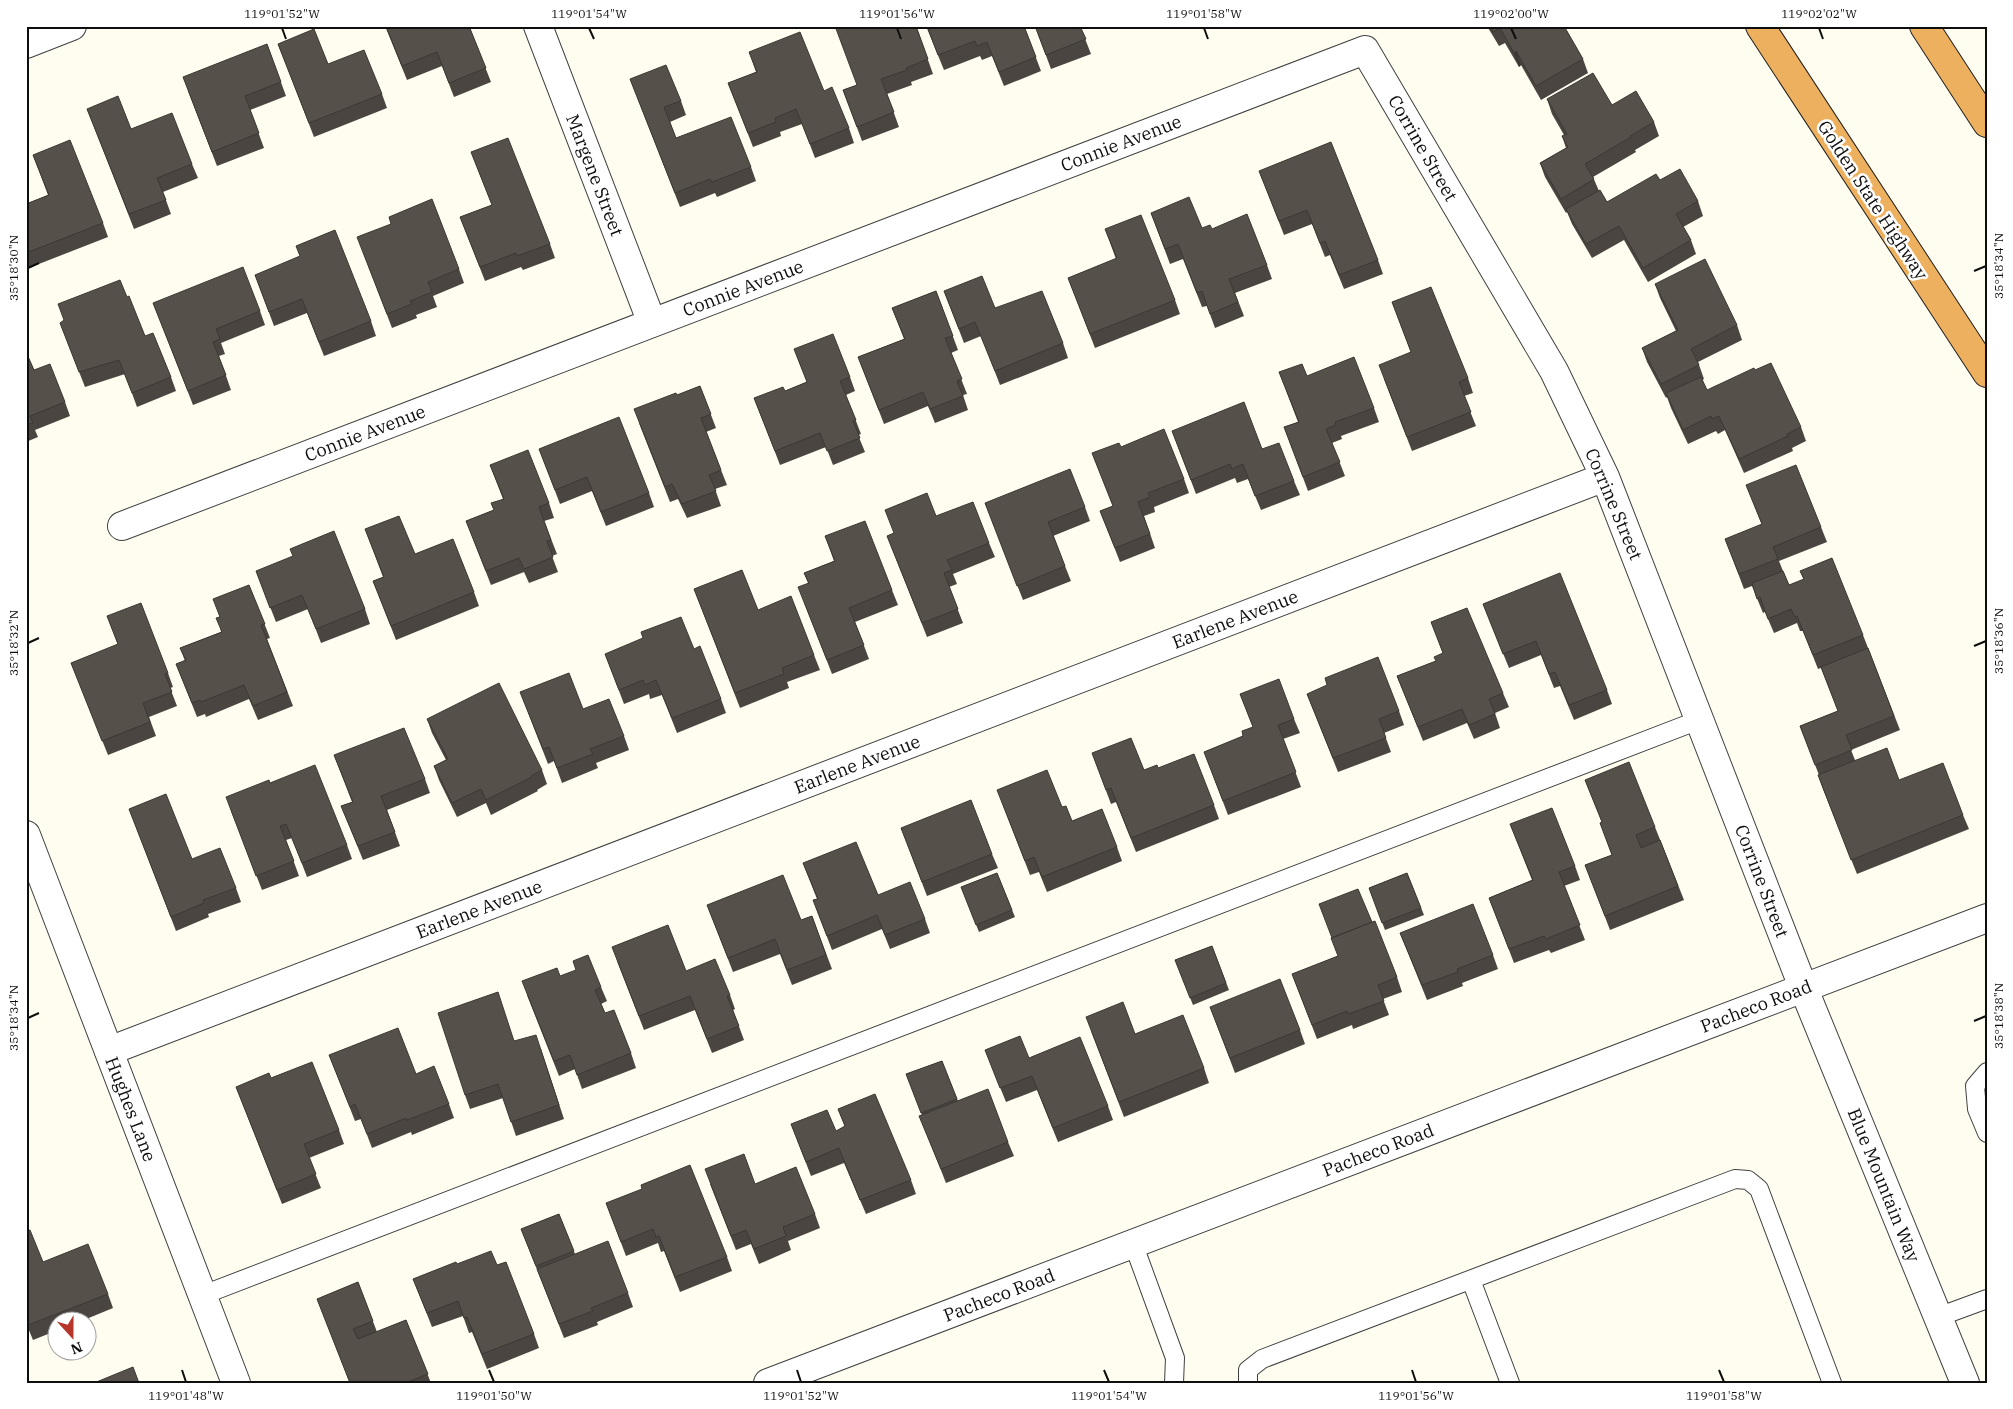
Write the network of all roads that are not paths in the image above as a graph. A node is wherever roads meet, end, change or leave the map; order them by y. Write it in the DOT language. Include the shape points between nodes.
graph roads {
  1 [pos="72,26"];
  2 [pos="538,26"];
  3 [pos="1760,26"];
  4 [pos="1924,26"];
  5 [pos="26,44"];
  6 [pos="1365,50"];
  7 [pos="1987,123"];
  8 [pos="652,323"];
  9 [pos="1987,373"];
  10 [pos="1605,477"];
  11 [pos="122,526"];
  12 [pos="1699,720"];
  13 [pos="26,835"];
  14 [pos="1987,918"];
  15 [pos="1803,987"];
  16 [pos="109,1051"];
  17 [pos="1987,1072"];
  18 [pos="1987,1133"];
  19 [pos="1133,1243"];
  20 [pos="1471,1280"];
  21 [pos="203,1295"];
  22 [pos="1987,1298"];
  23 [pos="1938,1317"];
  24 [pos="236,1383"];
  25 [pos="768,1383"];
  26 [pos="1174,1383"];
  27 [pos="1248,1383"];
  28 [pos="1510,1383"];
  29 [pos="1832,1383"];
  30 [pos="1964,1383"];
  1 -- 5 [label="street"];
  2 -- 8 [label="street, Margene Street"];
  3 -- 9 [label="highway, Golden State Highway"];
  4 -- 7 [label="highway"];
  6 -- 8 [label="street, Connie Avenue"];
  6 -- 10 [label="street, Corrine Street" via="1554,371"];
  8 -- 11 [label="street, Connie Avenue"];
  10 -- 12 [label="street, Corrine Street"];
  10 -- 16 [label="street, Earlene Avenue"];
  12 -- 15 [label="street, Corrine Street"];
  12 -- 21 [label="lane"];
  13 -- 16 [label="street, Hughes Lane"];
  14 -- 15 [label="street, Pacheco Road"];
  15 -- 19 [label="street, Pacheco Road"];
  15 -- 23 [label="street, Blue Mountain Way"];
  16 -- 21 [label="street, Hughes Lane"];
  17 -- 18 [label="lane" via="1975,1086 1977,1109"];
  19 -- 25 [label="street, Pacheco Road"];
  19 -- 26 [label="lane" via="1175,1358"];
  20 -- 27 [label="lane" via="1262,1360 1248,1370"];
  20 -- 28 [label="lane"];
  20 -- 29 [label="lane" via="1735,1179 1748,1180 1759,1189"];
  21 -- 24 [label="street, Hughes Lane"];
  22 -- 23 [label="lane"];
  23 -- 30 [label="street, Blue Mountain Way"];
}
